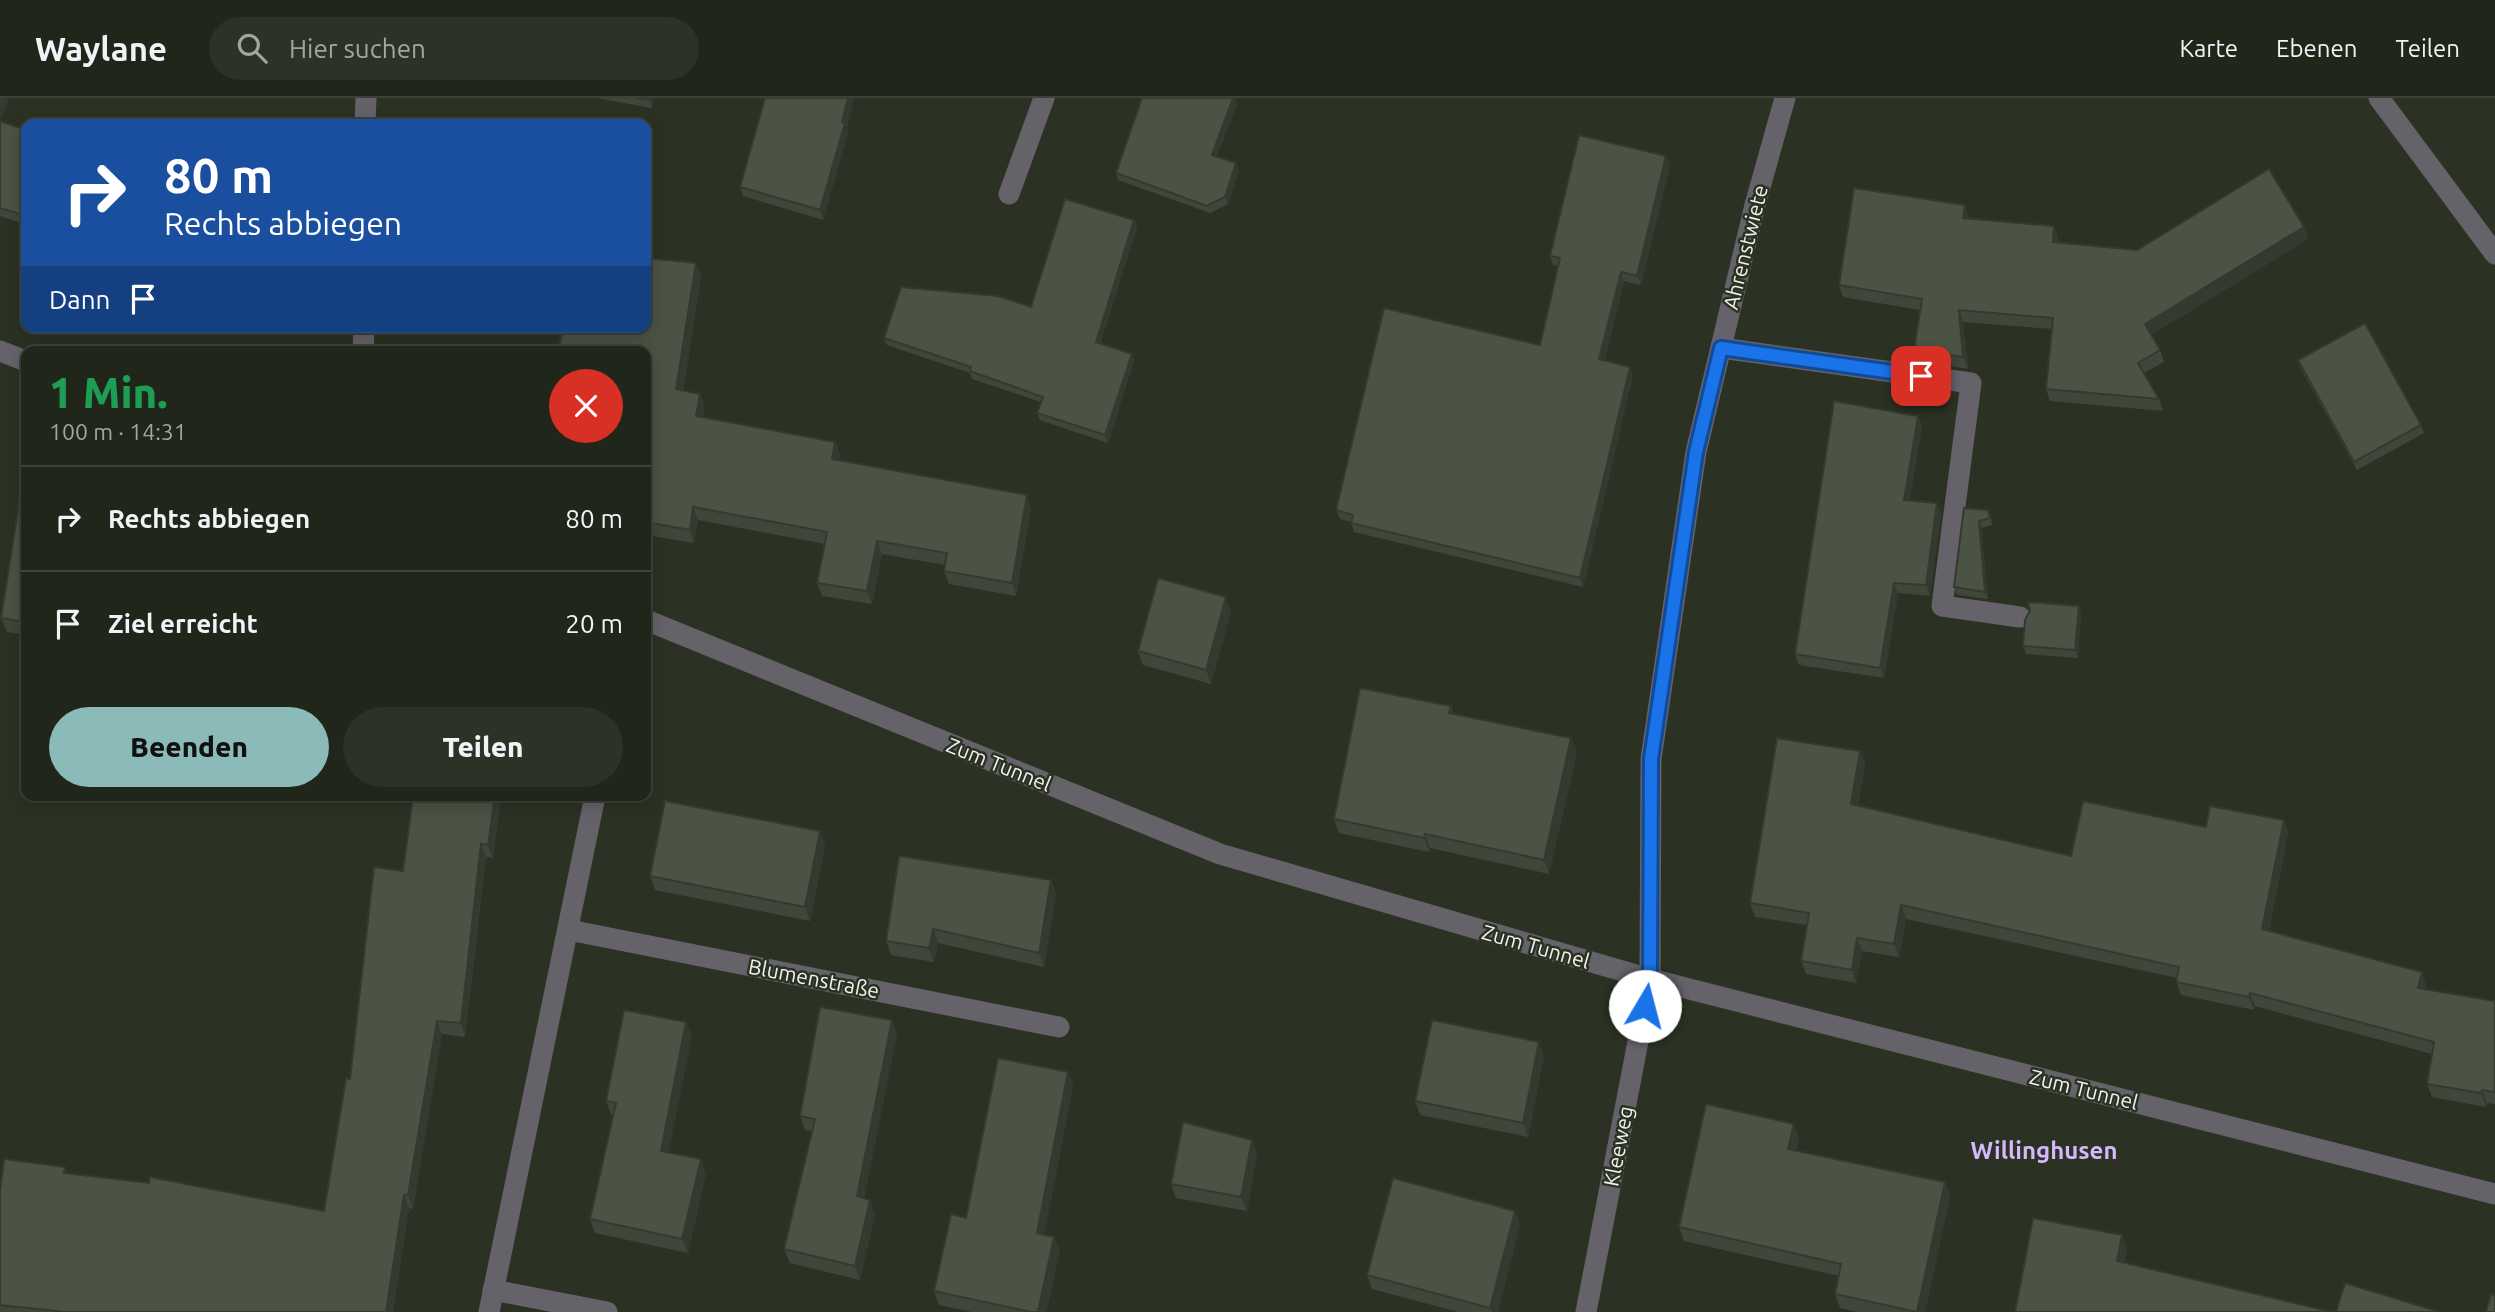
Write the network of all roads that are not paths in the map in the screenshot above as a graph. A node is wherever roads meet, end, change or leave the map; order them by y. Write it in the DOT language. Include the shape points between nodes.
graph roads {
  1 [pos="366,98"];
  2 [pos="1044,98"];
  3 [pos="1785,98"];
  4 [pos="2379,98"];
  5 [pos="365,119"];
  6 [pos="1009,194"];
  7 [pos="2495,254"];
  8 [pos="1721,348"];
  9 [pos="0,351"];
  10 [pos="21,359"];
  11 [pos="2020,617"];
  12 [pos="651,622"];
  13 [pos="594,801"];
  14 [pos="569,930"];
  15 [pos="1650,979"];
  16 [pos="1059,1027"];
  17 [pos="2495,1194"];
  18 [pos="493,1290"];
  19 [pos="489,1312"];
  20 [pos="607,1312"];
  21 [pos="1586,1312"];
  1 -- 5 [label="street"];
  2 -- 6 [label="street"];
  3 -- 8 [label="street, Ahrenstwiete"];
  4 -- 7 [label="street"];
  8 -- 11 [label="street" via="1971,383 1942,606"];
  8 -- 15 [label="street, Ahrenstwiete" via="1696,452 1651,759"];
  9 -- 10 [label="street"];
  12 -- 15 [label="street, Zum Tunnel" via="1220,854"];
  13 -- 14 [label="street"];
  14 -- 16 [label="street, Blumenstraße"];
  14 -- 18 [label="street"];
  15 -- 17 [label="street, Zum Tunnel"];
  15 -- 21 [label="street, Kleeweg"];
  18 -- 19 [label="street"];
  18 -- 20 [label="street"];
}
